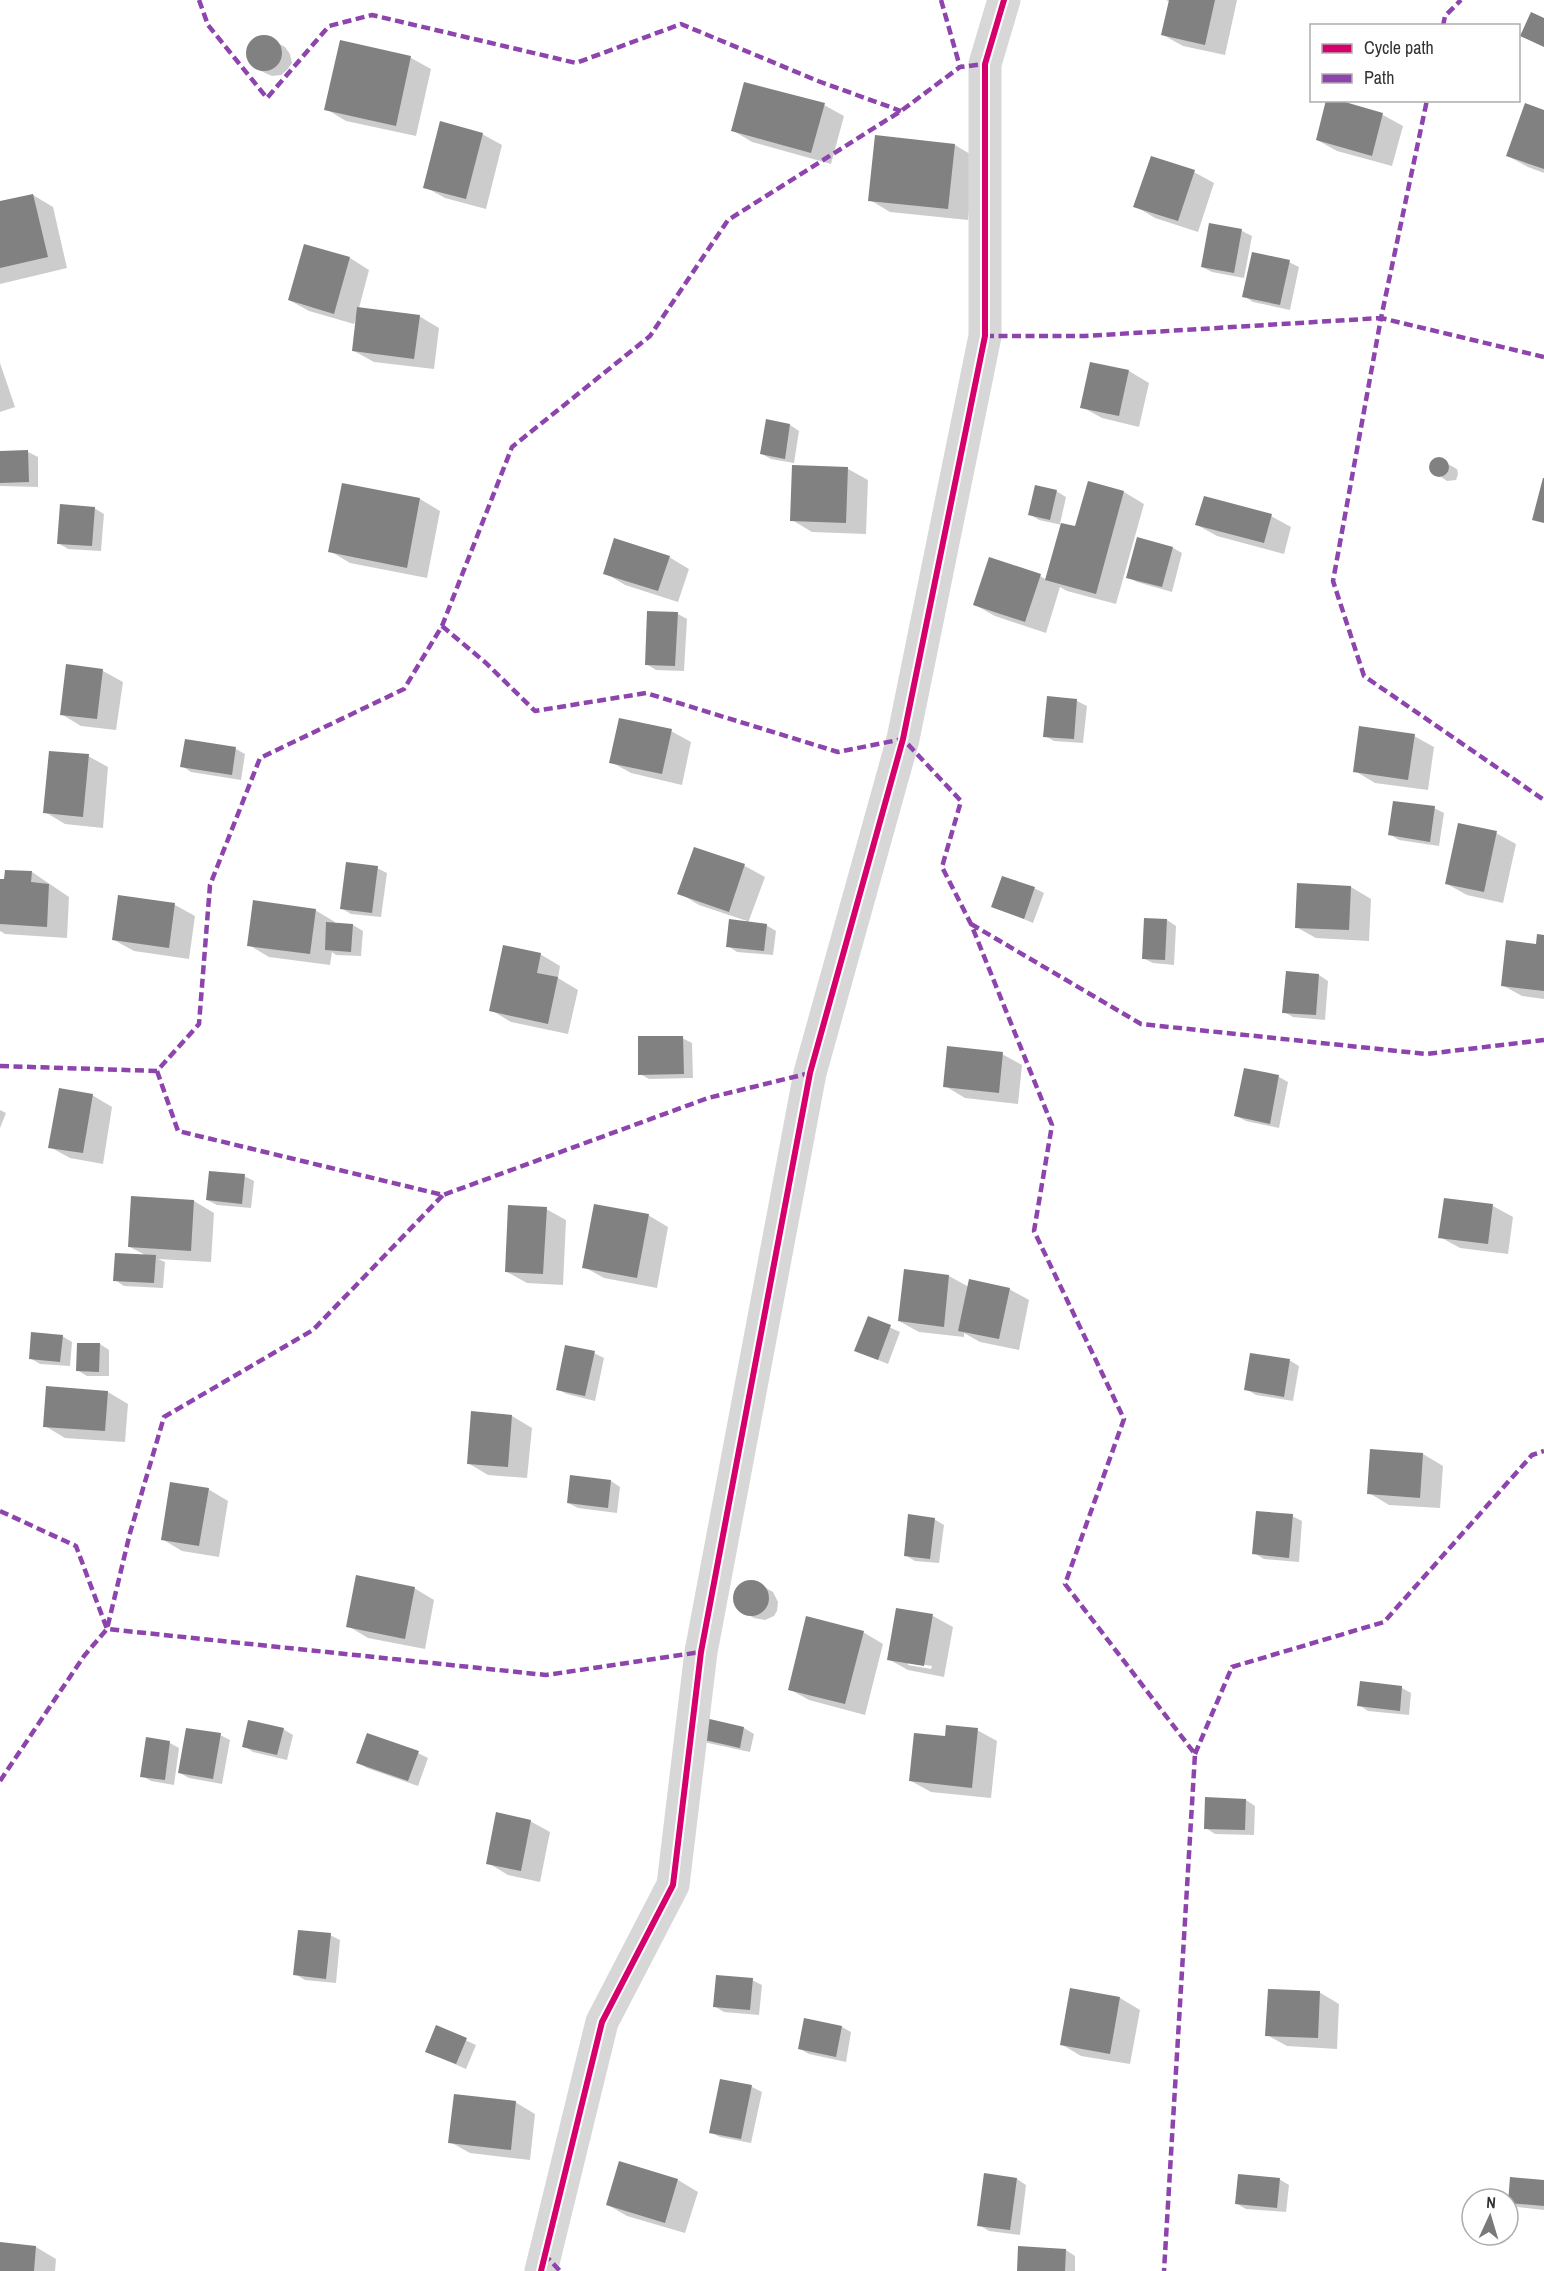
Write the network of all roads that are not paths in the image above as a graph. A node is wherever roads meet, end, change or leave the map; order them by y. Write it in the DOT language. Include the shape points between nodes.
graph roads {
  1 [pos="1004,0"];
  2 [pos="541,2271"];
  1 -- 2 [label="street" via="985,64 985,336 903,740 810,1073 701,1652 673,1885 602,2022"];
}
